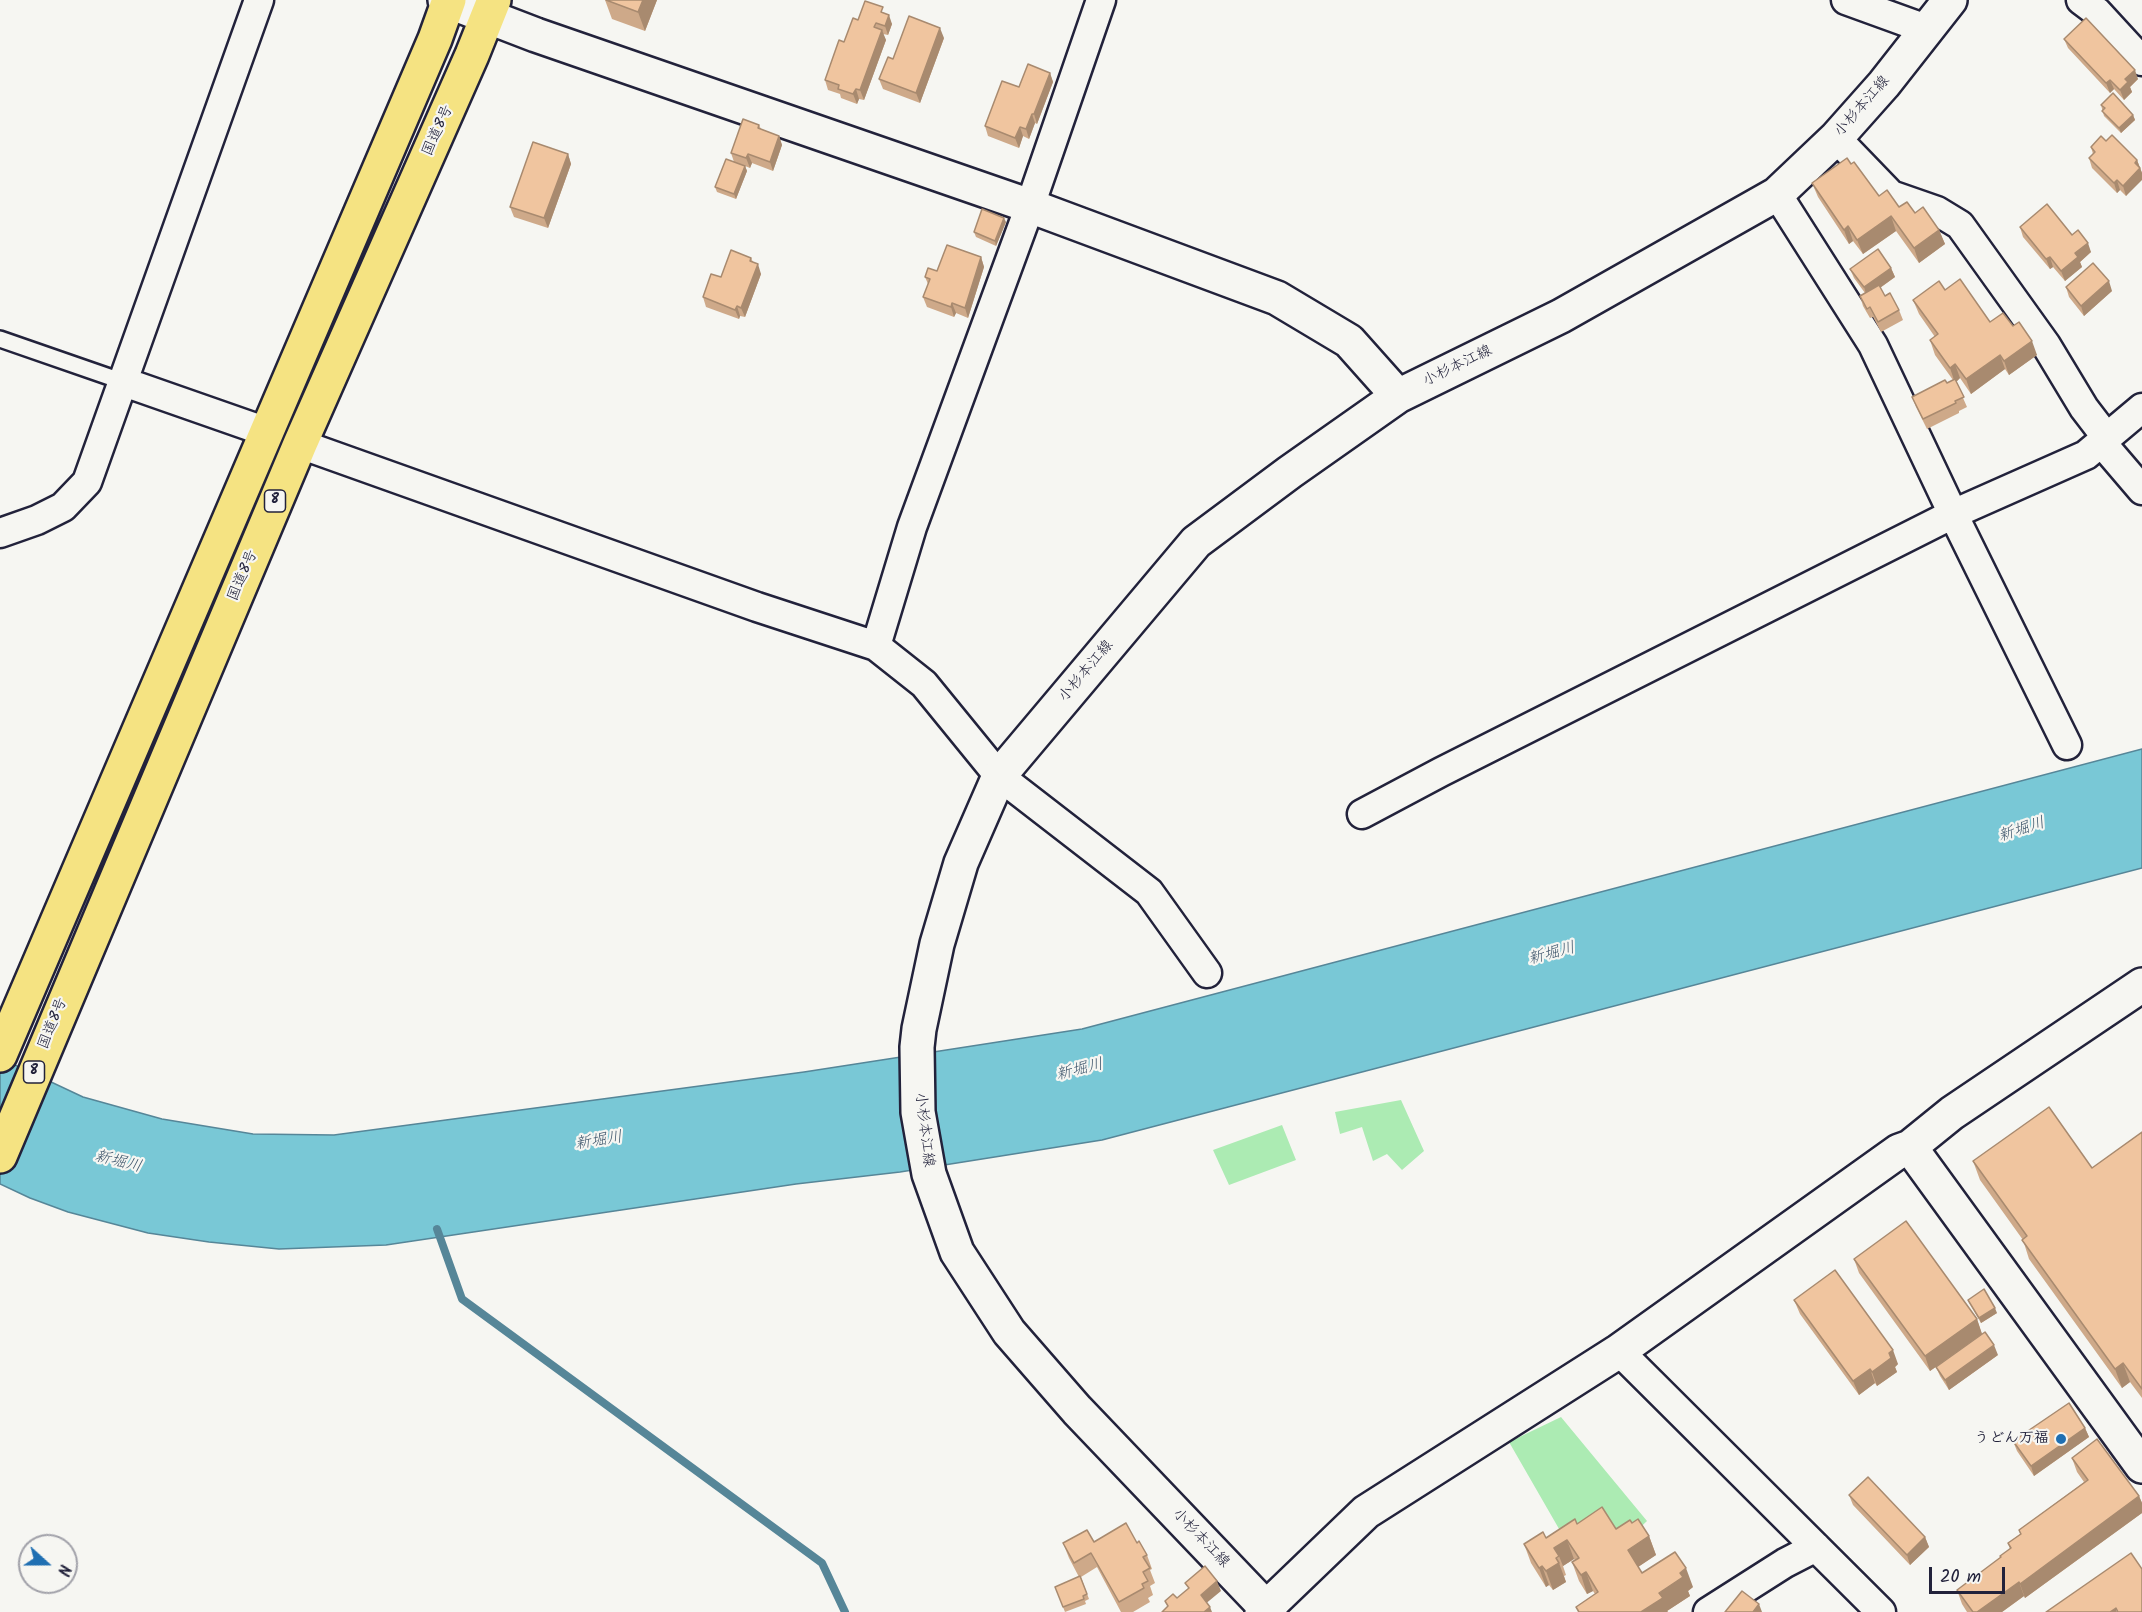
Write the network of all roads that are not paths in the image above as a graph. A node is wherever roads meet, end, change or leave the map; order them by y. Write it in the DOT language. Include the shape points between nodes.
graph roads {
  1 [pos="259,0"];
  2 [pos="448,0"];
  3 [pos="1101,0"];
  4 [pos="1845,0"];
  5 [pos="1950,0"];
  6 [pos="2081,0"];
  7 [pos="491,8"];
  8 [pos="1926,29"];
  9 [pos="2142,61"];
  10 [pos="1836,138"];
  11 [pos="1777,194"];
  12 [pos="1030,206"];
  13 [pos="0,339"];
  14 [pos="124,382"];
  15 [pos="1398,396"];
  16 [pos="2142,408"];
  17 [pos="267,432"];
  18 [pos="2104,440"];
  19 [pos="300,444"];
  20 [pos="2142,490"];
  21 [pos="1953,514"];
  22 [pos="0,532"];
  23 [pos="876,646"];
  24 [pos="2067,745"];
  25 [pos="999,776"];
  26 [pos="1362,814"];
  27 [pos="1207,973"];
  28 [pos="2142,985"];
  29 [pos="0,1055"];
  30 [pos="1910,1146"];
  31 [pos="0,1156"];
  32 [pos="1618,1351"];
  33 [pos="2142,1466"];
  34 [pos="1816,1547"];
  35 [pos="1266,1611"];
  36 [pos="1708,1612"];
  37 [pos="1881,1612"];
  1 -- 14 [label="street"];
  2 -- 7 [label="street"];
  2 -- 17 [label="highway, 8" via="435,39"];
  3 -- 12 [label="street"];
  4 -- 8 [label="street"];
  5 -- 8 [label="street, 小杉本江線"];
  6 -- 9 [label="street"];
  7 -- 12 [label="street" via="547,38"];
  7 -- 19 [label="highway, 国道8号 / 8"];
  8 -- 10 [label="street, 小杉本江線"];
  10 -- 11 [label="street, 小杉本江線"];
  10 -- 18 [label="street" via="1892,195 1937,211 1960,225 2046,345"];
  11 -- 15 [label="street, 小杉本江線" via="1562,316"];
  11 -- 21 [label="street" via="1874,345"];
  12 -- 15 [label="street" via="1277,298 1349,341"];
  12 -- 23 [label="street" via="912,527"];
  13 -- 14 [label="lane"];
  14 -- 17 [label="street"];
  14 -- 22 [label="street" via="87,482 63,507"];
  15 -- 25 [label="street, 小杉本江線" via="1196,542"];
  16 -- 18 [label="street"];
  17 -- 29 [label="highway, 8"];
  18 -- 20 [label="street"];
  18 -- 21 [label="street" via="2086,455"];
  19 -- 23 [label="street"];
  19 -- 31 [label="highway, 国道8号 / 8"];
  21 -- 24 [label="street"];
  21 -- 26 [label="street"];
  23 -- 25 [label="street" via="924,684"];
  25 -- 27 [label="street" via="1149,892"];
  25 -- 35 [label="street, 小杉本江線" via="961,863 937,944 919,1029 918,1112 929,1174 957,1252 1009,1332"];
  28 -- 30 [label="street" via="1952,1113"];
  30 -- 32 [label="street"];
  30 -- 33 [label="street"];
  32 -- 34 [label="street"];
  32 -- 35 [label="street" via="1366,1512"];
  34 -- 36 [label="street"];
  34 -- 37 [label="street"];
}
